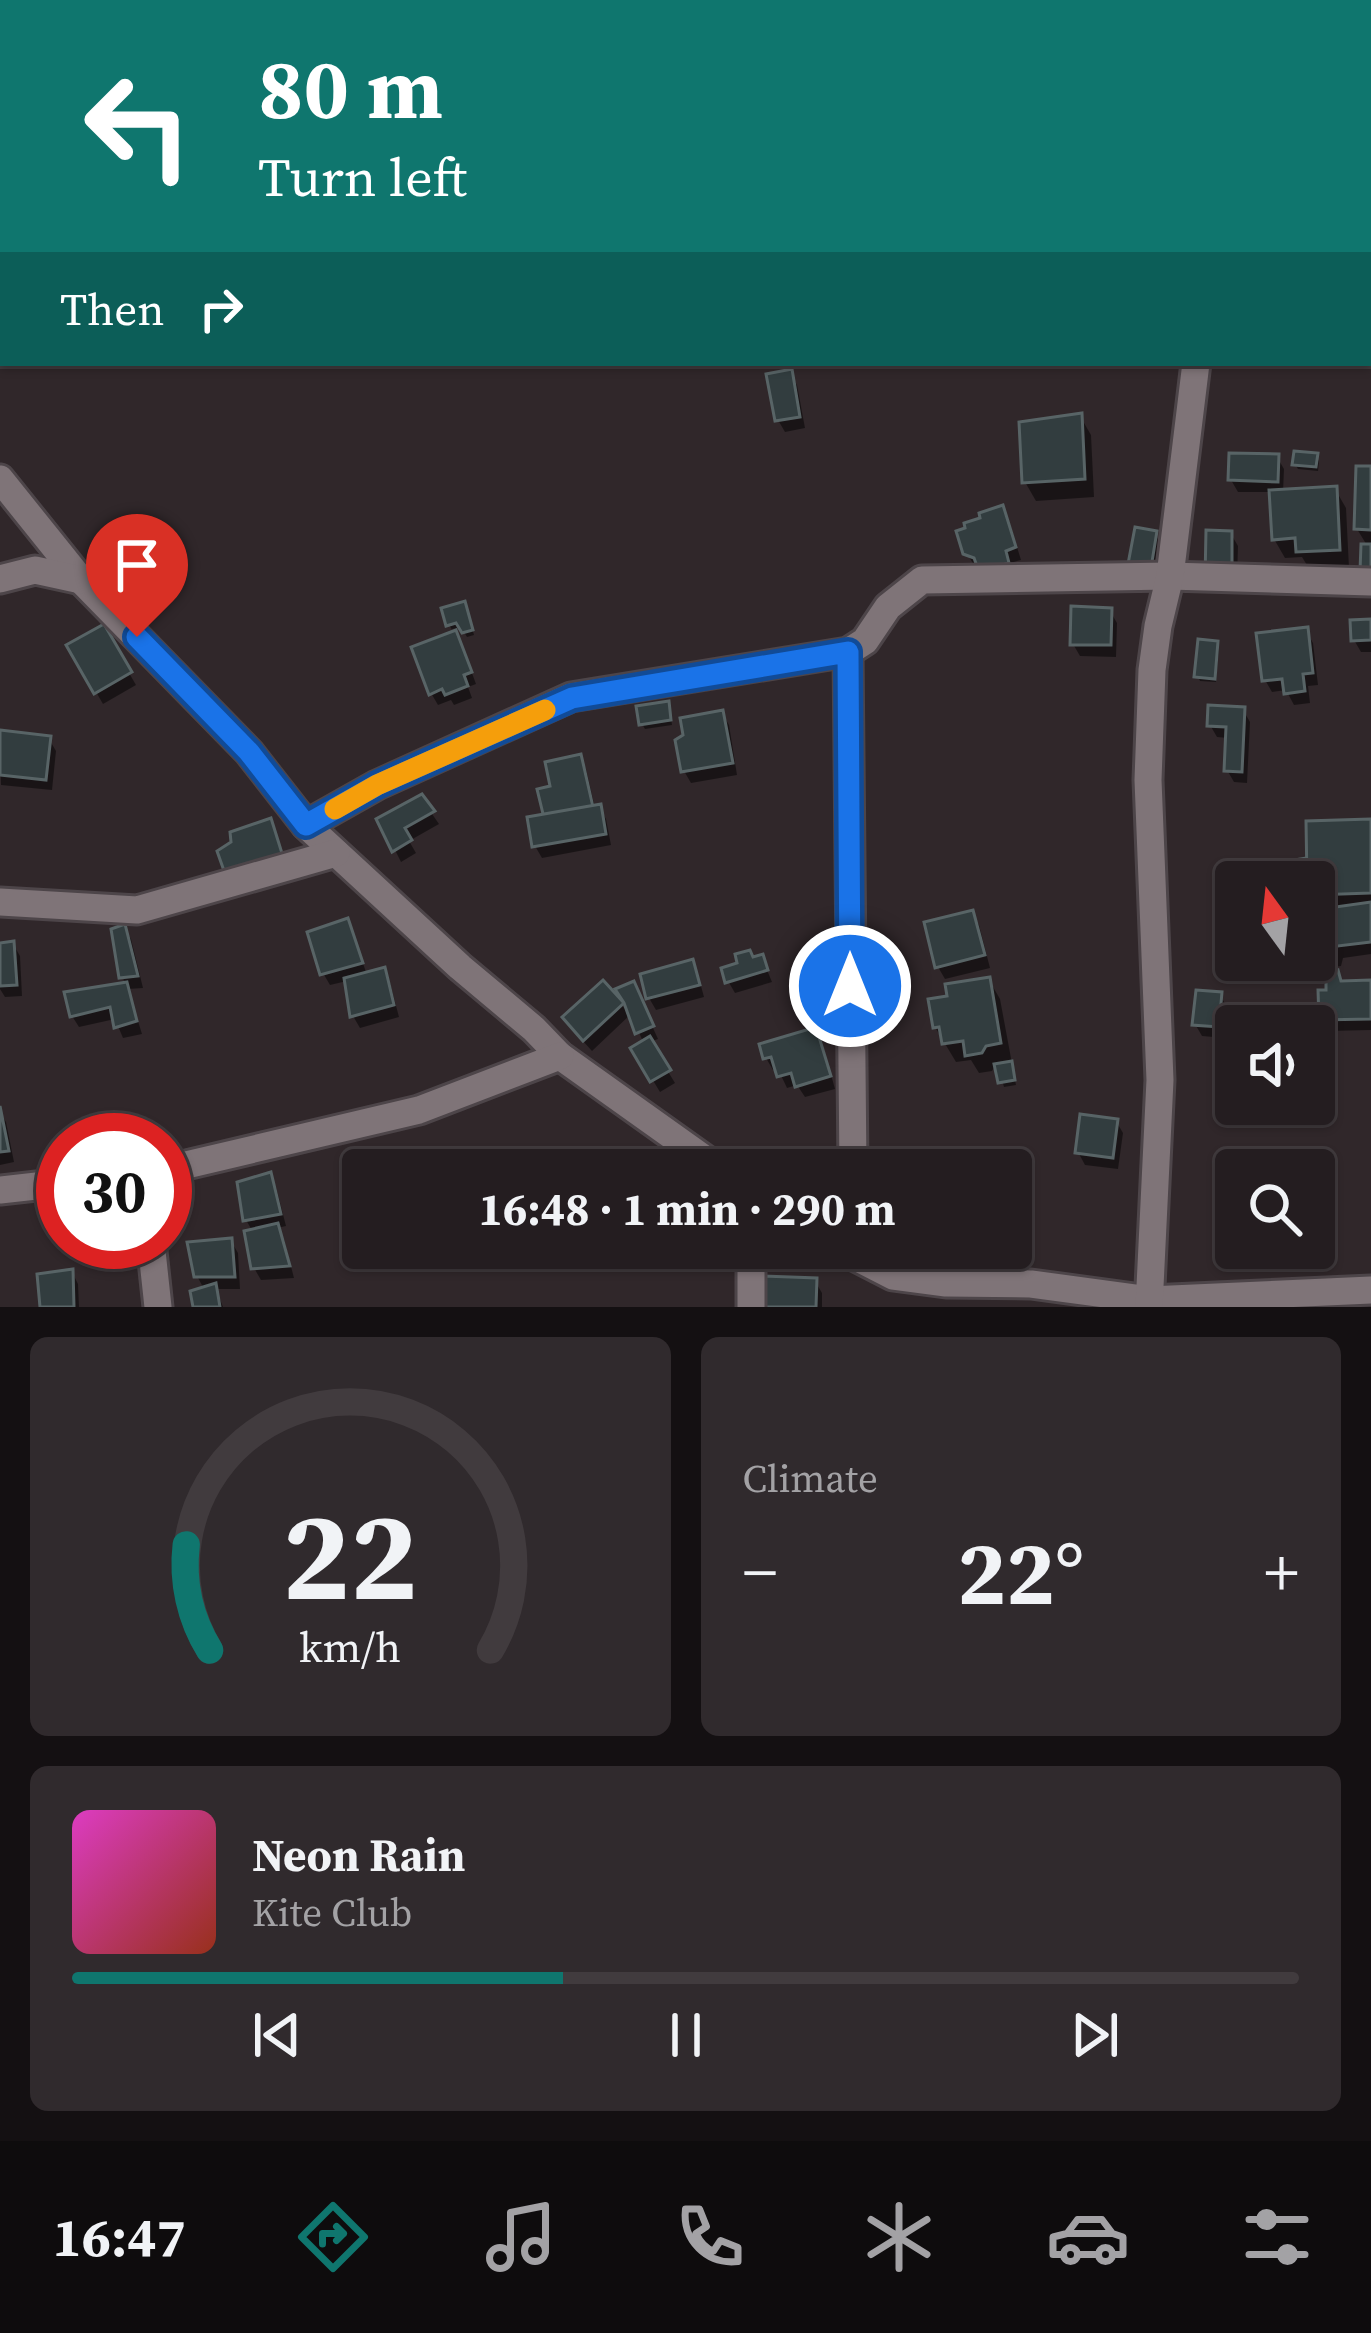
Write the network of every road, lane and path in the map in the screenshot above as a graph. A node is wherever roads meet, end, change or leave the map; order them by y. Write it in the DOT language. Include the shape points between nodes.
graph roads {
  1 [pos="1196,366"];
  2 [pos="0,479"];
  3 [pos="1170,576"];
  4 [pos="0,579"];
  5 [pos="81,580"];
  6 [pos="1371,582"];
  7 [pos="848,652"];
  8 [pos="306,825"];
  9 [pos="336,853"];
  10 [pos="0,902"];
  11 [pos="560,1056"];
  12 [pos="691,1149"];
  13 [pos="854,1149"];
  14 [pos="192,1164"];
  15 [pos="36,1186"];
  16 [pos="0,1190"];
  17 [pos="154,1269"];
  18 [pos="751,1269"];
  19 [pos="882,1269"];
  20 [pos="1371,1290"];
  21 [pos="1149,1304"];
  22 [pos="158,1307"];
  23 [pos="751,1307"];
  1 -- 3 [label="street"];
  2 -- 5 [label="street"];
  3 -- 6 [label="street"];
  3 -- 7 [label="street" via="922,580"];
  3 -- 21 [label="street" via="1152,670 1148,780 1160,1080"];
  4 -- 5 [label="street" via="35,570"];
  5 -- 8 [label="street" via="249,752"];
  7 -- 8 [label="street" via="572,698"];
  7 -- 13 [label="street"];
  8 -- 9 [label="street"];
  9 -- 10 [label="street" via="137,910"];
  9 -- 11 [label="street"];
  11 -- 12 [label="street"];
  11 -- 14 [label="street" via="419,1110"];
  15 -- 16 [label="street"];
  17 -- 22 [label="street"];
  18 -- 23 [label="street"];
  19 -- 21 [label="street"];
  20 -- 21 [label="street"];
}
